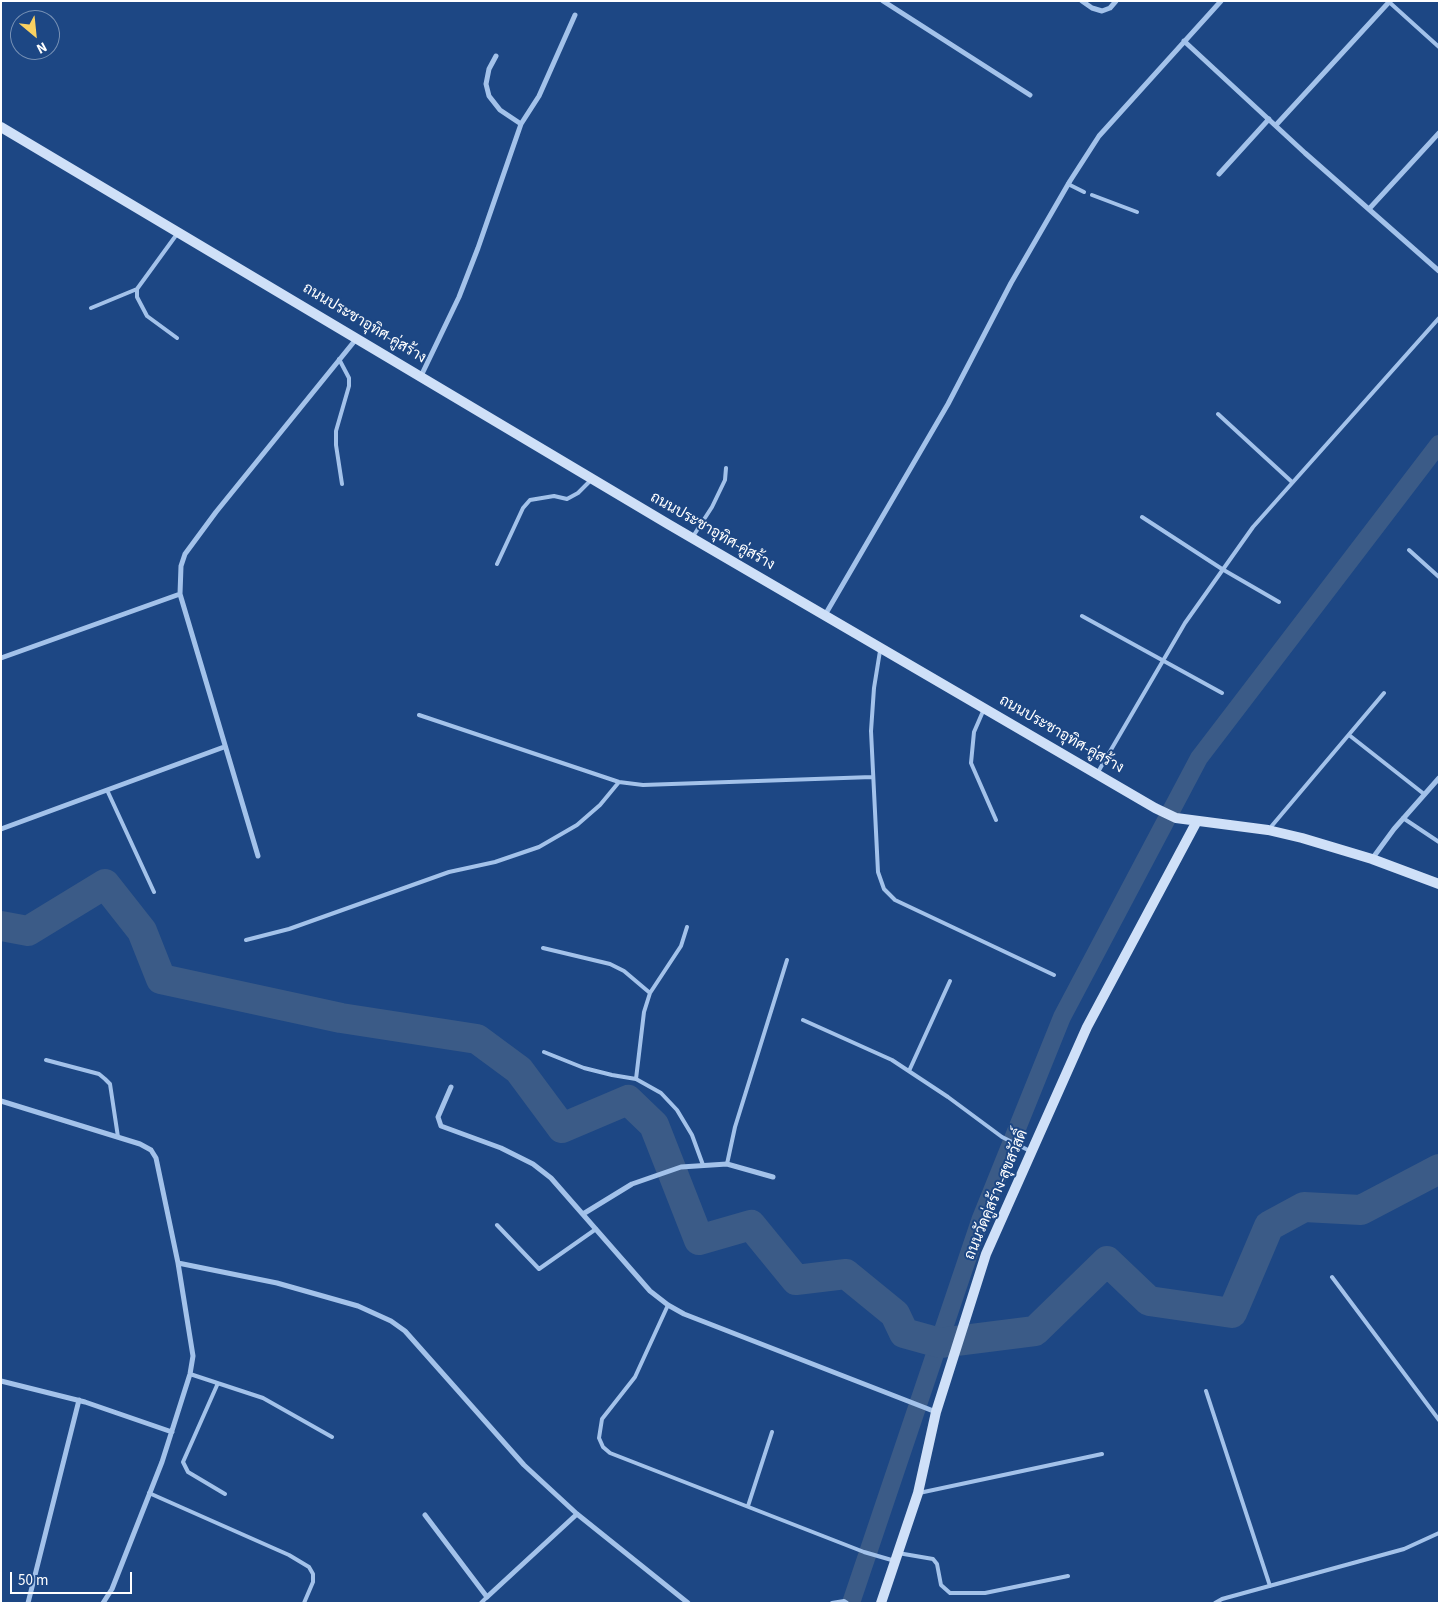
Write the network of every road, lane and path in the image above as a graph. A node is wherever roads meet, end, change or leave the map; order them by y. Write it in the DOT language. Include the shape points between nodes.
graph roads {
  1 [pos="883,1"];
  2 [pos="1082,1"];
  3 [pos="1116,1"];
  4 [pos="1221,1"];
  5 [pos="1389,2"];
  6 [pos="574,15"];
  7 [pos="1184,41"];
  8 [pos="1439,47"];
  9 [pos="496,56"];
  10 [pos="1030,95"];
  11 [pos="1268,119"];
  12 [pos="521,124"];
  13 [pos="1276,125"];
  14 [pos="1,127"];
  15 [pos="1439,133"];
  16 [pos="1219,174"];
  17 [pos="1068,184"];
  18 [pos="1084,192"];
  19 [pos="1092,195"];
  20 [pos="1369,209"];
  21 [pos="1138,212"];
  22 [pos="178,232"];
  23 [pos="1439,271"];
  24 [pos="137,289"];
  25 [pos="91,308"];
  26 [pos="1439,318"];
  27 [pos="178,338"];
  28 [pos="357,338"];
  29 [pos="339,359"];
  30 [pos="422,376"];
  31 [pos="1218,414"];
  32 [pos="726,468"];
  33 [pos="593,479"];
  34 [pos="1292,482"];
  35 [pos="342,484"];
  36 [pos="1142,517"];
  37 [pos="692,538"];
  38 [pos="1409,550"];
  39 [pos="497,564"];
  40 [pos="1222,570"];
  41 [pos="1439,577"];
  42 [pos="180,594"];
  43 [pos="1278,602"];
  44 [pos="825,615"];
  45 [pos="1082,616"];
  46 [pos="881,648"];
  47 [pos="1,658"];
  48 [pos="1163,662"];
  49 [pos="1222,693"];
  50 [pos="1384,693"];
  51 [pos="984,709"];
  52 [pos="419,716"];
  53 [pos="1349,735"];
  54 [pos="224,747"];
  55 [pos="1098,772"];
  56 [pos="872,777"];
  57 [pos="1439,778"];
  58 [pos="619,782"];
  59 [pos="107,790"];
  60 [pos="1424,794"];
  61 [pos="1403,818"];
  62 [pos="996,820"];
  63 [pos="1197,821"];
  64 [pos="1,829"];
  65 [pos="1268,830"];
  66 [pos="1439,842"];
  67 [pos="258,856"];
  68 [pos="1372,859"];
  69 [pos="1439,884"];
  70 [pos="154,892"];
  71 [pos="687,927"];
  72 [pos="246,940"];
  73 [pos="543,948"];
  74 [pos="787,960"];
  75 [pos="1054,975"];
  76 [pos="950,981"];
  77 [pos="650,993"];
  78 [pos="803,1020"];
  79 [pos="544,1052"];
  80 [pos="46,1060"];
  81 [pos="909,1071"];
  82 [pos="636,1079"];
  83 [pos="452,1087"];
  84 [pos="1,1101"];
  85 [pos="118,1137"];
  86 [pos="1032,1152"];
  87 [pos="727,1164"];
  88 [pos="703,1165"];
  89 [pos="773,1177"];
  90 [pos="584,1214"];
  91 [pos="497,1225"];
  92 [pos="596,1229"];
  93 [pos="178,1263"];
  94 [pos="1332,1277"];
  95 [pos="668,1305"];
  96 [pos="190,1374"];
  97 [pos="1,1381"];
  98 [pos="218,1383"];
  99 [pos="1206,1391"];
  100 [pos="79,1400"];
  101 [pos="936,1412"];
  102 [pos="1439,1420"];
  103 [pos="172,1432"];
  104 [pos="772,1432"];
  105 [pos="332,1438"];
  106 [pos="1102,1454"];
  107 [pos="149,1493"];
  108 [pos="918,1493"];
  109 [pos="225,1494"];
  110 [pos="748,1506"];
  111 [pos="577,1514"];
  112 [pos="425,1515"];
  113 [pos="1439,1532"];
  114 [pos="897,1558"];
  115 [pos="1068,1576"];
  116 [pos="1270,1586"];
  117 [pos="488,1597"];
  118 [pos="28,1603"];
  119 [pos="103,1603"];
  120 [pos="304,1603"];
  121 [pos="481,1603"];
  122 [pos="688,1603"];
  123 [pos="832,1603"];
  124 [pos="848,1603"];
  125 [pos="882,1603"];
  126 [pos="1216,1603"];
  1 -- 10 [label="street"];
  2 -- 3 [label="street" via="1102,11"];
  4 -- 7 [label="street"];
  5 -- 8 [label="lane"];
  5 -- 13 [label="street"];
  6 -- 12 [label="street" via="538,96"];
  7 -- 11 [label="street"];
  7 -- 17 [label="street" via="1099,136"];
  9 -- 12 [label="street" via="486,84 489,96 500,110"];
  11 -- 13 [label="street"];
  11 -- 16 [label="street"];
  12 -- 30 [label="street" via="462,289"];
  13 -- 20 [label="street"];
  14 -- 22 [label="main road, ถนนประชาอุทิศ-คู่สร้าง"];
  15 -- 20 [label="street"];
  17 -- 18 [label="lane"];
  17 -- 44 [label="street" via="1011,283 948,404"];
  19 -- 21 [label="lane"];
  20 -- 23 [label="street"];
  22 -- 24 [label="lane"];
  22 -- 28 [label="main road, ถนนประชาอุทิศ-คู่สร้าง"];
  24 -- 25 [label="lane"];
  24 -- 27 [label="lane" via="137,297 147,316"];
  26 -- 34 [label="lane"];
  28 -- 29 [label="street"];
  28 -- 30 [label="main road, ถนนประชาอุทิศ-คู่สร้าง"];
  29 -- 35 [label="lane" via="349,378 336,431"];
  29 -- 42 [label="street" via="185,554"];
  30 -- 33 [label="main road, ถนนประชาอุทิศ-คู่สร้าง"];
  31 -- 34 [label="lane"];
  32 -- 37 [label="lane" via="725,480"];
  33 -- 37 [label="main road, ถนนประชาอุทิศ-คู่สร้าง"];
  33 -- 39 [label="lane" via="567,499 554,496 530,500 522,508"];
  34 -- 40 [label="lane" via="1253,527"];
  36 -- 40 [label="lane"];
  37 -- 44 [label="main road, ถนนประชาอุทิศ-คู่สร้าง"];
  38 -- 41 [label="lane"];
  40 -- 43 [label="lane"];
  40 -- 48 [label="lane" via="1185,623"];
  42 -- 47 [label="street"];
  42 -- 54 [label="street"];
  44 -- 46 [label="main road, ถนนประชาอุทิศ-คู่สร้าง"];
  45 -- 48 [label="lane"];
  46 -- 51 [label="main road, ถนนประชาอุทิศ-คู่สร้าง"];
  46 -- 56 [label="lane" via="873,696"];
  48 -- 49 [label="lane"];
  48 -- 55 [label="lane"];
  50 -- 53 [label="lane"];
  51 -- 55 [label="main road, ถนนประชาอุทิศ-คู่สร้าง"];
  51 -- 62 [label="lane" via="974,732 971,763"];
  52 -- 58 [label="lane"];
  53 -- 60 [label="lane"];
  53 -- 65 [label="lane"];
  54 -- 59 [label="street"];
  54 -- 67 [label="street"];
  55 -- 63 [label="main road, ถนนประชาอุทิศ-คู่สร้าง" via="1176,818"];
  56 -- 58 [label="lane" via="643,785"];
  56 -- 75 [label="lane" via="878,872 884,889 895,900"];
  57 -- 60 [label="street"];
  58 -- 72 [label="lane" via="577,825 539,847 495,862 442,874 289,930"];
  59 -- 64 [label="street"];
  59 -- 70 [label="lane"];
  60 -- 61 [label="street"];
  61 -- 66 [label="lane"];
  61 -- 68 [label="street"];
  63 -- 65 [label="main road, ถนนประชาอุทิศ-คู่สร้าง"];
  63 -- 86 [label="main road, ถนนวัดคู่สร้าง-สุขสวัสดิ์" via="1087,1027"];
  65 -- 68 [label="main road, ถนนประชาอุทิศ-คู่สร้าง"];
  68 -- 69 [label="main road, ถนนประชาอุทิศ-คู่สร้าง"];
  71 -- 77 [label="lane" via="681,946"];
  73 -- 77 [label="lane" via="610,964 624,971"];
  74 -- 87 [label="lane" via="735,1126"];
  76 -- 81 [label="lane"];
  77 -- 82 [label="lane" via="644,1012"];
  78 -- 81 [label="lane" via="892,1060"];
  79 -- 82 [label="lane" via="584,1068"];
  80 -- 85 [label="lane" via="99,1074 110,1084"];
  81 -- 86 [label="lane" via="1002,1137"];
  82 -- 88 [label="lane" via="662,1093 677,1110 698,1147"];
  83 -- 90 [label="street" via="438,1117 441,1126 501,1148 533,1164 551,1178"];
  84 -- 85 [label="street"];
  85 -- 93 [label="street" via="140,1144 156,1158"];
  86 -- 101 [label="main road, ถนนวัดคู่สร้าง-สุขสวัสดิ์" via="986,1254"];
  87 -- 88 [label="street"];
  87 -- 89 [label="street"];
  88 -- 90 [label="street" via="681,1167 632,1184"];
  90 -- 92 [label="street"];
  91 -- 92 [label="lane" via="539,1268"];
  92 -- 95 [label="street" via="650,1291"];
  93 -- 96 [label="street" via="193,1356"];
  93 -- 111 [label="street" via="277,1283 358,1306 391,1321 405,1332 524,1465"];
  94 -- 102 [label="lane"];
  95 -- 101 [label="street"];
  95 -- 110 [label="lane" via="635,1377 602,1419 599,1438 610,1453"];
  96 -- 98 [label="lane"];
  96 -- 103 [label="street"];
  97 -- 100 [label="street"];
  98 -- 105 [label="lane" via="263,1398"];
  98 -- 109 [label="lane" via="183,1462 188,1472"];
  99 -- 116 [label="lane"];
  100 -- 103 [label="street"];
  100 -- 118 [label="street"];
  101 -- 108 [label="main road, ถนนวัดคู่สร้าง-สุขสวัสดิ์"];
  103 -- 107 [label="street"];
  104 -- 110 [label="lane"];
  106 -- 108 [label="lane"];
  107 -- 119 [label="street" via="112,1589"];
  107 -- 120 [label="lane" via="309,1567 313,1582"];
  108 -- 114 [label="main road, ถนนวัดคู่สร้าง-สุขสวัสดิ์"];
  110 -- 114 [label="lane" via="864,1552"];
  111 -- 117 [label="street"];
  111 -- 122 [label="street"];
  112 -- 117 [label="street"];
  113 -- 116 [label="lane" via="1404,1549"];
  114 -- 115 [label="lane" via="933,1559 941,1586 950,1593 985,1593"];
  114 -- 125 [label="main road, ถนนวัดคู่สร้าง-สุขสวัสดิ์"];
  116 -- 126 [label="lane"];
  117 -- 121 [label="lane"];
  123 -- 124 [label="lane"];
}
